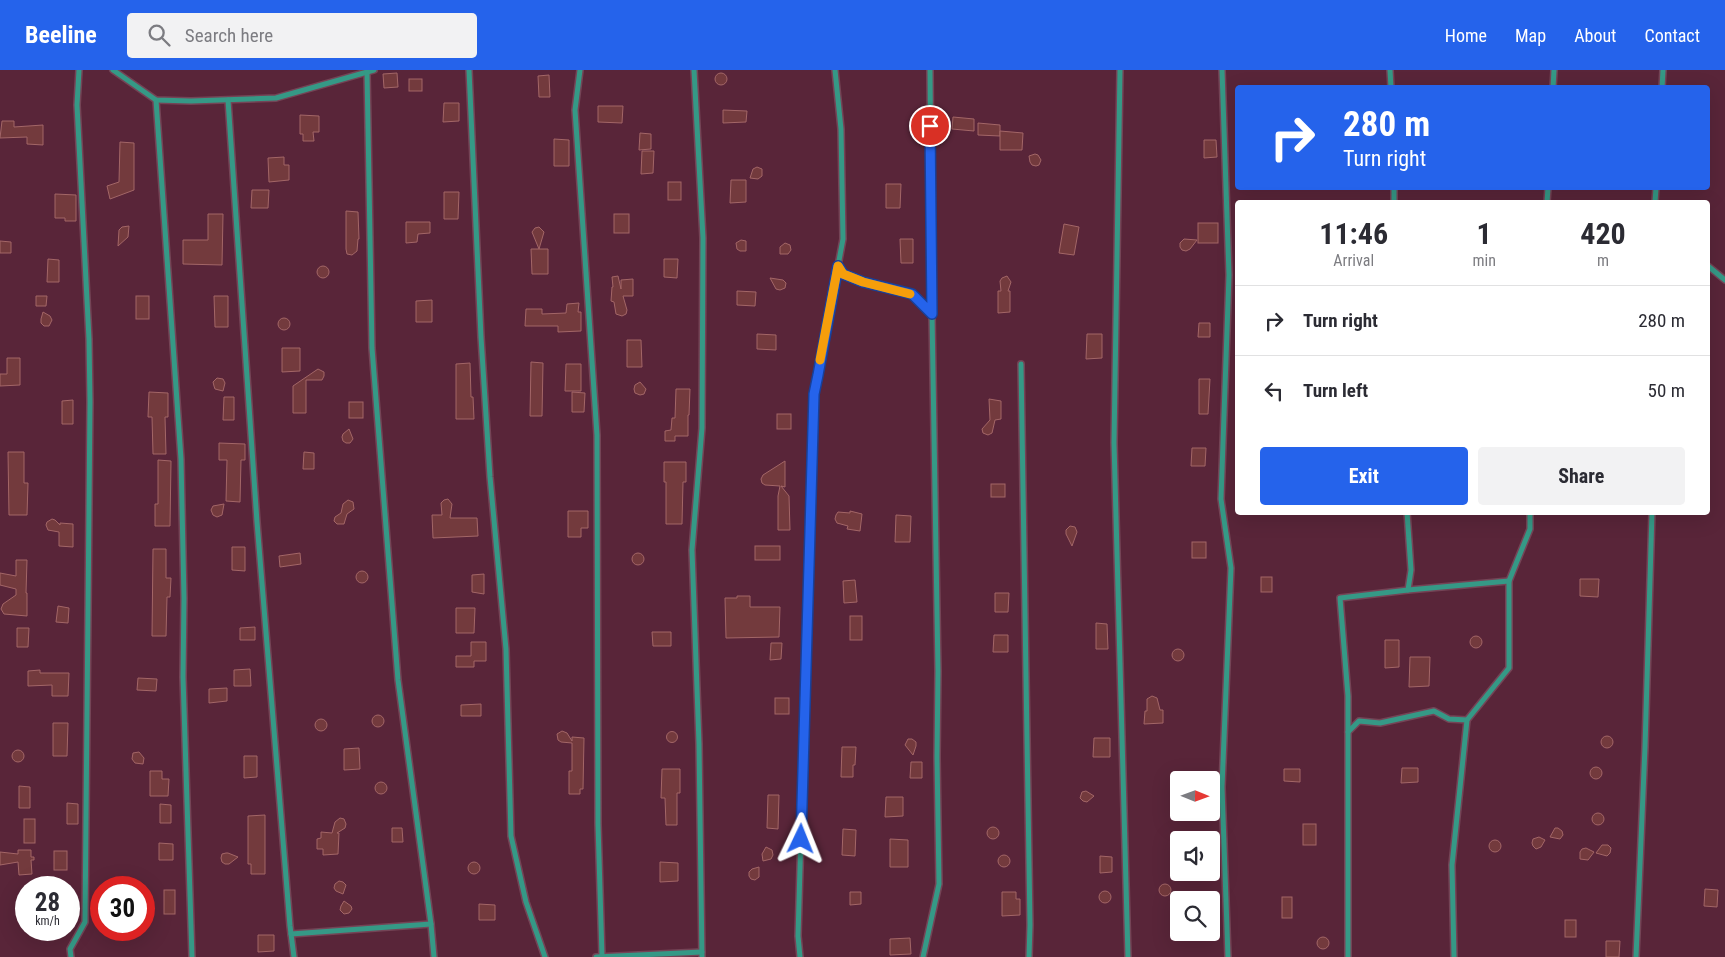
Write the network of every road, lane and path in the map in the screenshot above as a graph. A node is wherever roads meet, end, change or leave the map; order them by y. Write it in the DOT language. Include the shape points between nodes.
graph roads {
  1 [pos="79,70"];
  2 [pos="113,70"];
  3 [pos="374,70"];
  4 [pos="469,70"];
  5 [pos="580,70"];
  6 [pos="694,70"];
  7 [pos="835,70"];
  8 [pos="930,70"];
  9 [pos="1120,70"];
  10 [pos="1222,70"];
  11 [pos="1390,70"];
  12 [pos="1554,70"];
  13 [pos="1664,70"];
  14 [pos="368,72"];
  15 [pos="1390,85"];
  16 [pos="1553,85"];
  17 [pos="1662,85"];
  18 [pos="156,100"];
  19 [pos="228,100"];
  20 [pos="838,266"];
  21 [pos="1710,268"];
  22 [pos="1725,280"];
  23 [pos="932,314"];
  24 [pos="1021,364"];
  25 [pos="1407,515"];
  26 [pos="1530,515"];
  27 [pos="1652,515"];
  28 [pos="1509,581"];
  29 [pos="1408,590"];
  30 [pos="1468,720"];
  31 [pos="1348,732"];
  32 [pos="431,924"];
  33 [pos="291,934"];
  34 [pos="702,955"];
  35 [pos="602,956"];
  36 [pos="71,957"];
  37 [pos="192,957"];
  38 [pos="294,957"];
  39 [pos="434,957"];
  40 [pos="545,957"];
  41 [pos="596,957"];
  42 [pos="800,957"];
  43 [pos="923,957"];
  44 [pos="1029,957"];
  45 [pos="1128,957"];
  46 [pos="1228,957"];
  47 [pos="1348,957"];
  48 [pos="1454,957"];
  49 [pos="1636,957"];
  1 -- 36 [label="street" via="77,105 89,339 85,922 70,949"];
  2 -- 18 [label="street"];
  3 -- 14 [label="street"];
  4 -- 40 [label="street" via="490,477 506,649 511,836 526,902"];
  5 -- 35 [label="street" via="575,110 597,435 598,824"];
  6 -- 34 [label="street" via="703,238 702,428 692,550"];
  7 -- 20 [label="street" via="841,129 843,239"];
  8 -- 23 [label="street"];
  9 -- 45 [label="street" via="1114,443"];
  10 -- 46 [label="street" via="1230,275 1221,498 1231,568 1222,787"];
  11 -- 15 [label="street"];
  12 -- 16 [label="street"];
  13 -- 17 [label="street"];
  14 -- 19 [label="street" via="276,98"];
  14 -- 32 [label="street" via="372,348 398,680"];
  18 -- 19 [label="street"];
  18 -- 37 [label="street" via="181,459 183,677"];
  19 -- 33 [label="street" via="256,512"];
  20 -- 23 [label="street" via="843,274 863,282 912,294"];
  20 -- 42 [label="street" via="814,394"];
  21 -- 22 [label="street"];
  23 -- 43 [label="street" via="940,884"];
  24 -- 44 [label="street"];
  25 -- 29 [label="street" via="1411,570"];
  26 -- 28 [label="street" via="1530,529"];
  27 -- 49 [label="street"];
  28 -- 29 [label="street"];
  28 -- 30 [label="street" via="1509,668"];
  29 -- 31 [label="street" via="1340,598"];
  30 -- 31 [label="street" via="1449,718 1434,711 1380,723 1359,721"];
  30 -- 48 [label="street" via="1452,865"];
  31 -- 47 [label="street"];
  32 -- 33 [label="street"];
  32 -- 39 [label="street"];
  33 -- 38 [label="street"];
  34 -- 35 [label="street"];
  35 -- 41 [label="street"];
}
